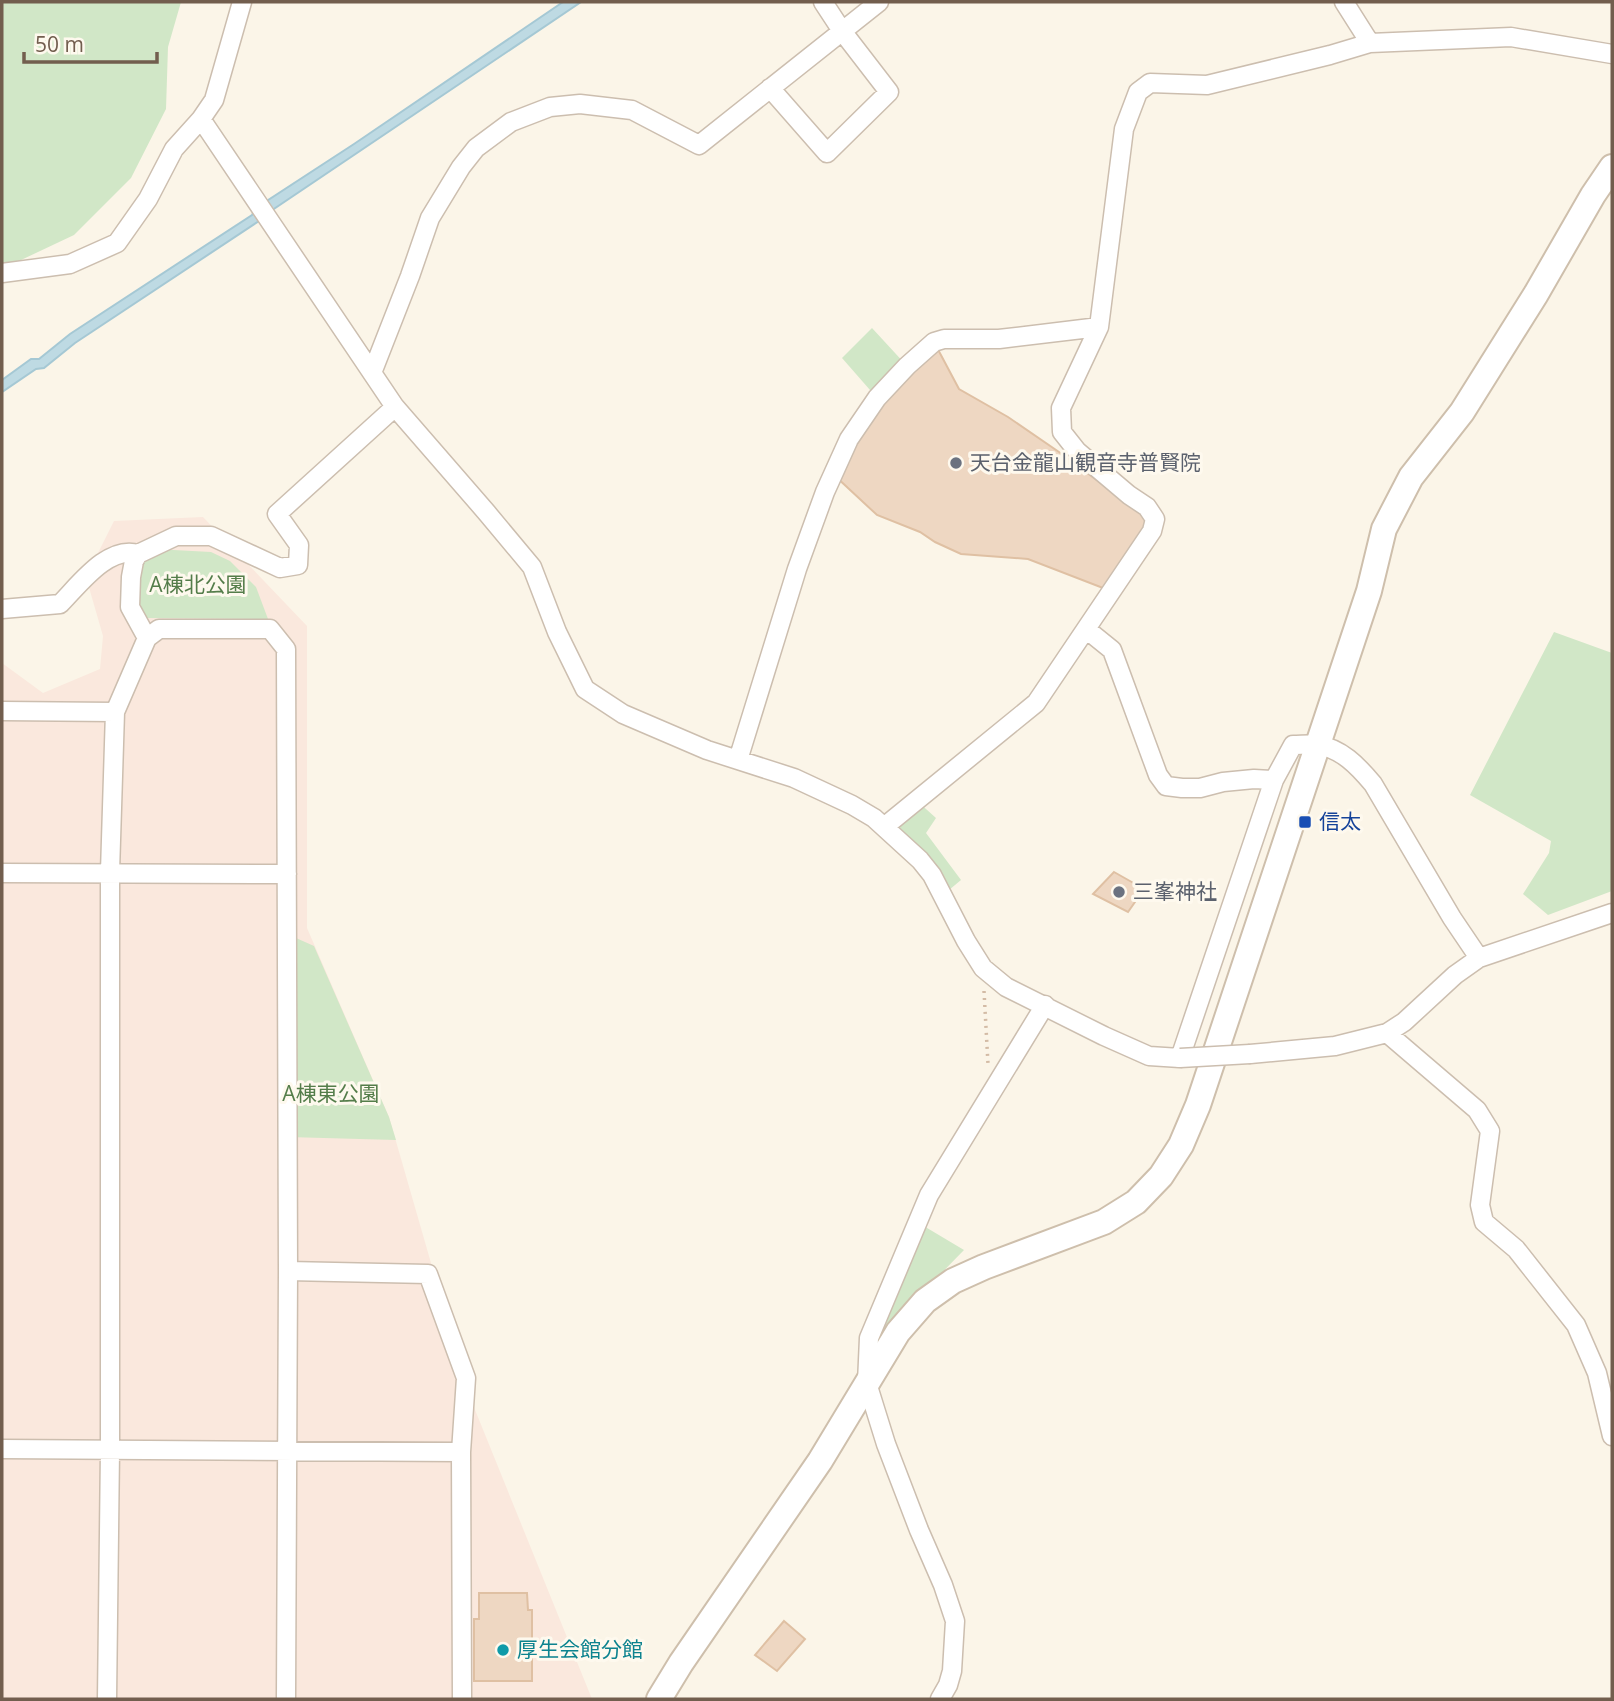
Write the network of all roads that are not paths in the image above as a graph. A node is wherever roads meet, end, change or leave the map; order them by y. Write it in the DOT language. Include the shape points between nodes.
graph roads {
  1 [pos="242,2"];
  2 [pos="822,2"];
  3 [pos="879,2"];
  4 [pos="1344,2"];
  5 [pos="842,31"];
  6 [pos="1370,43"];
  7 [pos="1612,54"];
  8 [pos="770,88"];
  9 [pos="201,119"];
  10 [pos="1612,167"];
  11 [pos="2,272"];
  12 [pos="1099,327"];
  13 [pos="372,373"];
  14 [pos="395,407"];
  15 [pos="138,554"];
  16 [pos="2,609"];
  17 [pos="1086,629"];
  18 [pos="147,638"];
  19 [pos="2,711"];
  20 [pos="115,712"];
  21 [pos="1318,745"];
  22 [pos="738,760"];
  23 [pos="1274,780"];
  24 [pos="884,827"];
  25 [pos="110,872"];
  26 [pos="2,873"];
  27 [pos="287,874"];
  28 [pos="1612,914"];
  29 [pos="1479,958"];
  30 [pos="1045,1005"];
  31 [pos="1387,1033"];
  32 [pos="1180,1058"];
  33 [pos="288,1271"];
  34 [pos="867,1382"];
  35 [pos="1612,1436"];
  36 [pos="2,1448"];
  37 [pos="110,1450"];
  38 [pos="287,1450"];
  39 [pos="461,1452"];
  40 [pos="107,1699"];
  41 [pos="286,1699"];
  42 [pos="462,1699"];
  43 [pos="659,1699"];
  44 [pos="940,1699"];
  1 -- 9 [label="street" via="214,100"];
  2 -- 5 [label="street"];
  3 -- 5 [label="street"];
  4 -- 6 [label="street"];
  5 -- 8 [label="street"];
  5 -- 8 [label="street" via="889,92 827,153"];
  6 -- 7 [label="street" via="1511,37"];
  6 -- 12 [label="street" via="1207,85 1150,83 1138,92 1124,129"];
  8 -- 13 [label="street" via="699,145 632,110 580,104 551,107 511,122 476,148 429,218"];
  9 -- 11 [label="street" via="174,149 148,199 117,243 69,264"];
  9 -- 13 [label="street"];
  10 -- 21 [label="street" via="1462,412 1411,477 1384,529 1369,591"];
  12 -- 17 [label="street" via="1061,408 1062,432 1077,451 1147,507 1155,519 1152,531"];
  12 -- 22 [label="street" via="934,342 877,398 849,439 825,492"];
  13 -- 14 [label="street"];
  14 -- 15 [label="street" via="277,514 299,545 298,565 280,568 211,536 176,536"];
  14 -- 22 [label="street" via="532,566 585,689 623,714"];
  15 -- 16 [label="street" via="129,551 100,563 60,604"];
  15 -- 18 [label="street" via="130,607"];
  17 -- 23 [label="street" via="1112,650 1166,786 1200,788"];
  17 -- 24 [label="street" via="1036,703"];
  18 -- 20 [label="street"];
  18 -- 27 [label="street" via="159,629 270,629 286,649"];
  19 -- 20 [label="street"];
  20 -- 25 [label="street"];
  21 -- 23 [label="street" via="1293,745"];
  21 -- 29 [label="street" via="1339,752 1373,784"];
  21 -- 34 [label="street" via="1198,1105 1161,1176 1136,1202 1104,1223 953,1281 925,1301 898,1332"];
  22 -- 24 [label="street" via="829,794"];
  23 -- 32 [label="street"];
  24 -- 30 [label="street" via="932,874 983,968 1006,987"];
  25 -- 26 [label="street"];
  25 -- 27 [label="street"];
  25 -- 37 [label="street"];
  27 -- 33 [label="street"];
  28 -- 29 [label="street"];
  29 -- 31 [label="street"];
  30 -- 32 [label="street" via="1149,1056"];
  30 -- 34 [label="street" via="929,1195 869,1338"];
  31 -- 32 [label="street, bridge" via="1335,1046"];
  31 -- 35 [label="street" via="1477,1110 1490,1131 1480,1205 1484,1223 1516,1249 1576,1325 1597,1373"];
  33 -- 38 [label="street"];
  33 -- 39 [label="street" via="428,1274 466,1378"];
  34 -- 43 [label="street" via="820,1461"];
  34 -- 44 [label="street" via="886,1444 955,1621 952,1671"];
  36 -- 37 [label="street"];
  37 -- 38 [label="street"];
  37 -- 40 [label="street"];
  38 -- 39 [label="street"];
  38 -- 41 [label="street"];
  39 -- 42 [label="street"];
}
